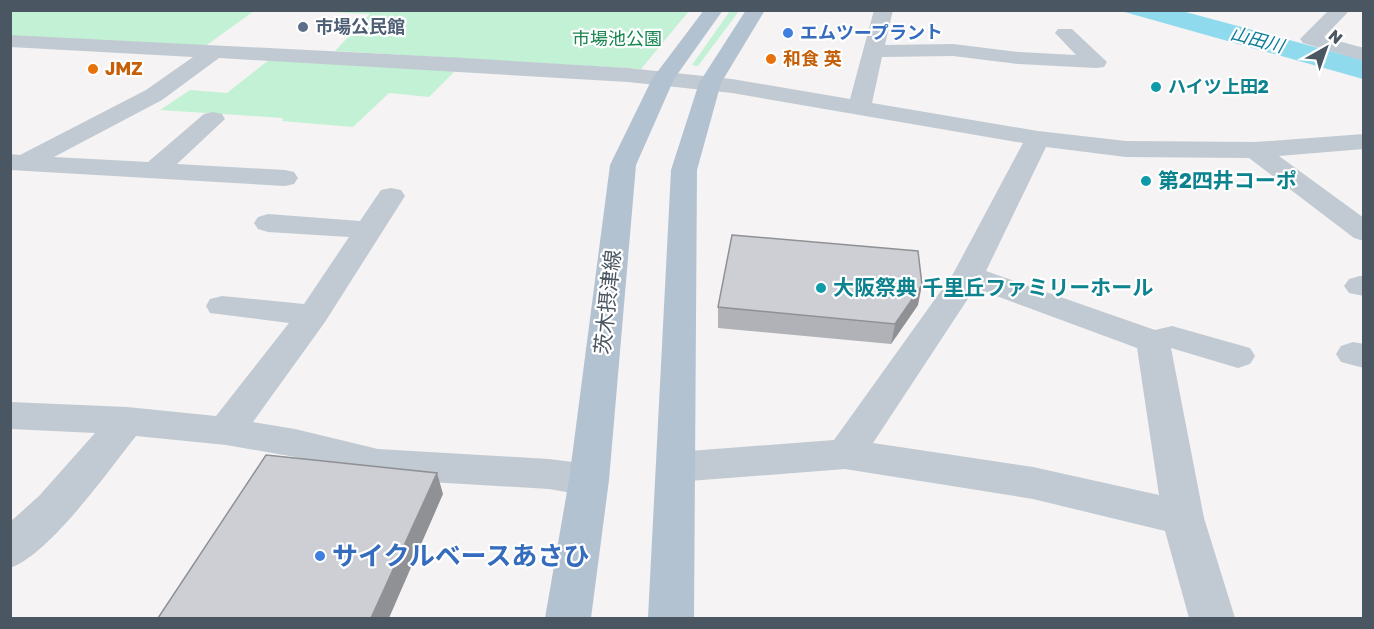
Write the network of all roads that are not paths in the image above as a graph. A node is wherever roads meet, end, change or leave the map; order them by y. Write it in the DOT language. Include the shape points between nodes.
graph roads {
  1 [pos="714,10"];
  2 [pos="756,10"];
  3 [pos="884,10"];
  4 [pos="1341,10"];
  5 [pos="1065,33"];
  6 [pos="10,41"];
  7 [pos="875,51"];
  8 [pos="213,52"];
  9 [pos="1364,55"];
  10 [pos="663,79"];
  11 [pos="710,83"];
  12 [pos="859,107"];
  13 [pos="213,120"];
  14 [pos="1038,138"];
  15 [pos="1364,141"];
  16 [pos="1255,150"];
  17 [pos="15,165"];
  18 [pos="153,171"];
  19 [pos="285,178"];
  20 [pos="391,196"];
  21 [pos="268,223"];
  22 [pos="369,230"];
  23 [pos="1364,232"];
  24 [pos="968,275"];
  25 [pos="222,306"];
  26 [pos="313,315"];
  27 [pos="1153,342"];
  28 [pos="1238,356"];
  29 [pos="10,415"];
  30 [pos="127,421"];
  31 [pos="226,431"];
  32 [pos="845,454"];
  33 [pos="676,467"];
  34 [pos="589,480"];
  35 [pos="1183,518"];
  36 [pos="10,550"];
  37 [pos="568,618"];
  38 [pos="672,618"];
  39 [pos="1212,618"];
  1 -- 10 [label="main road, 茨木摂津線"];
  2 -- 11 [label="main road"];
  3 -- 7 [label="street"];
  4 -- 9 [label="street" via="1310,39"];
  5 -- 7 [label="street" via="1096,62 953,50"];
  6 -- 8 [label="street"];
  7 -- 12 [label="street"];
  8 -- 10 [label="street" via="465,64"];
  8 -- 17 [label="street" via="154,95"];
  10 -- 11 [label="street"];
  10 -- 34 [label="main road, 茨木摂津線" via="623,165"];
  11 -- 12 [label="street"];
  11 -- 33 [label="main road" via="684,170"];
  12 -- 14 [label="street"];
  13 -- 18 [label="street"];
  14 -- 16 [label="street" via="1126,149"];
  14 -- 24 [label="street"];
  15 -- 16 [label="street"];
  16 -- 23 [label="street"];
  17 -- 18 [label="street"];
  18 -- 19 [label="street"];
  20 -- 22 [label="street"];
  21 -- 22 [label="street"];
  22 -- 26 [label="street"];
  24 -- 27 [label="street"];
  24 -- 32 [label="street"];
  25 -- 26 [label="street"];
  26 -- 31 [label="street"];
  27 -- 28 [label="street" via="1172,337"];
  27 -- 35 [label="street"];
  29 -- 30 [label="street"];
  30 -- 31 [label="street"];
  30 -- 36 [label="street" via="54,508"];
  31 -- 34 [label="street" via="378,464"];
  32 -- 33 [label="street"];
  32 -- 35 [label="street" via="1033,483"];
  33 -- 38 [label="main road"];
  34 -- 37 [label="main road, 茨木摂津線"];
  35 -- 39 [label="street"];
}
